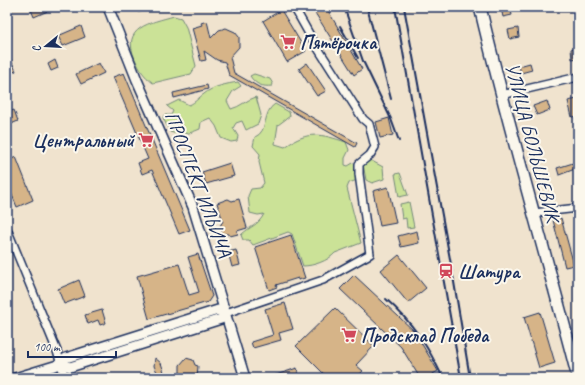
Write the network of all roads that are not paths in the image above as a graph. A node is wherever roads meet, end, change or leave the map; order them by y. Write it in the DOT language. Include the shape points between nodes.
graph roads {
  1 [pos="108,7"];
  2 [pos="294,7"];
  3 [pos="480,7"];
  4 [pos="578,77"];
  5 [pos="501,95"];
  6 [pos="578,208"];
  7 [pos="534,213"];
  8 [pos="7,229"];
  9 [pos="226,313"];
  10 [pos="574,350"];
  11 [pos="61,364"];
  12 [pos="15,378"];
  13 [pos="65,378"];
  14 [pos="245,378"];
  15 [pos="578,378"];
  1 -- 9 [label="street, ПРОСПЕКТ ИЛЬИЧА" via="193,207"];
  2 -- 9 [label="street" via="363,119 369,124 375,147 359,164 370,254 323,280"];
  3 -- 5 [label="main road, УЛИЦА БОЛЬШЕВИК"];
  4 -- 5 [label="street"];
  5 -- 7 [label="main road, УЛИЦА БОЛЬШЕВИК"];
  6 -- 7 [label="street"];
  7 -- 10 [label="main road, УЛИЦА БОЛЬШЕВИК"];
  8 -- 11 [label="street"];
  9 -- 11 [label="street" via="221,319 70,367"];
  9 -- 14 [label="street, ПРОСПЕКТ ИЛЬИЧА"];
  10 -- 15 [label="main road, УЛИЦА БОЛЬШЕВИК"];
  11 -- 12 [label="street"];
  11 -- 13 [label="street"];
}
